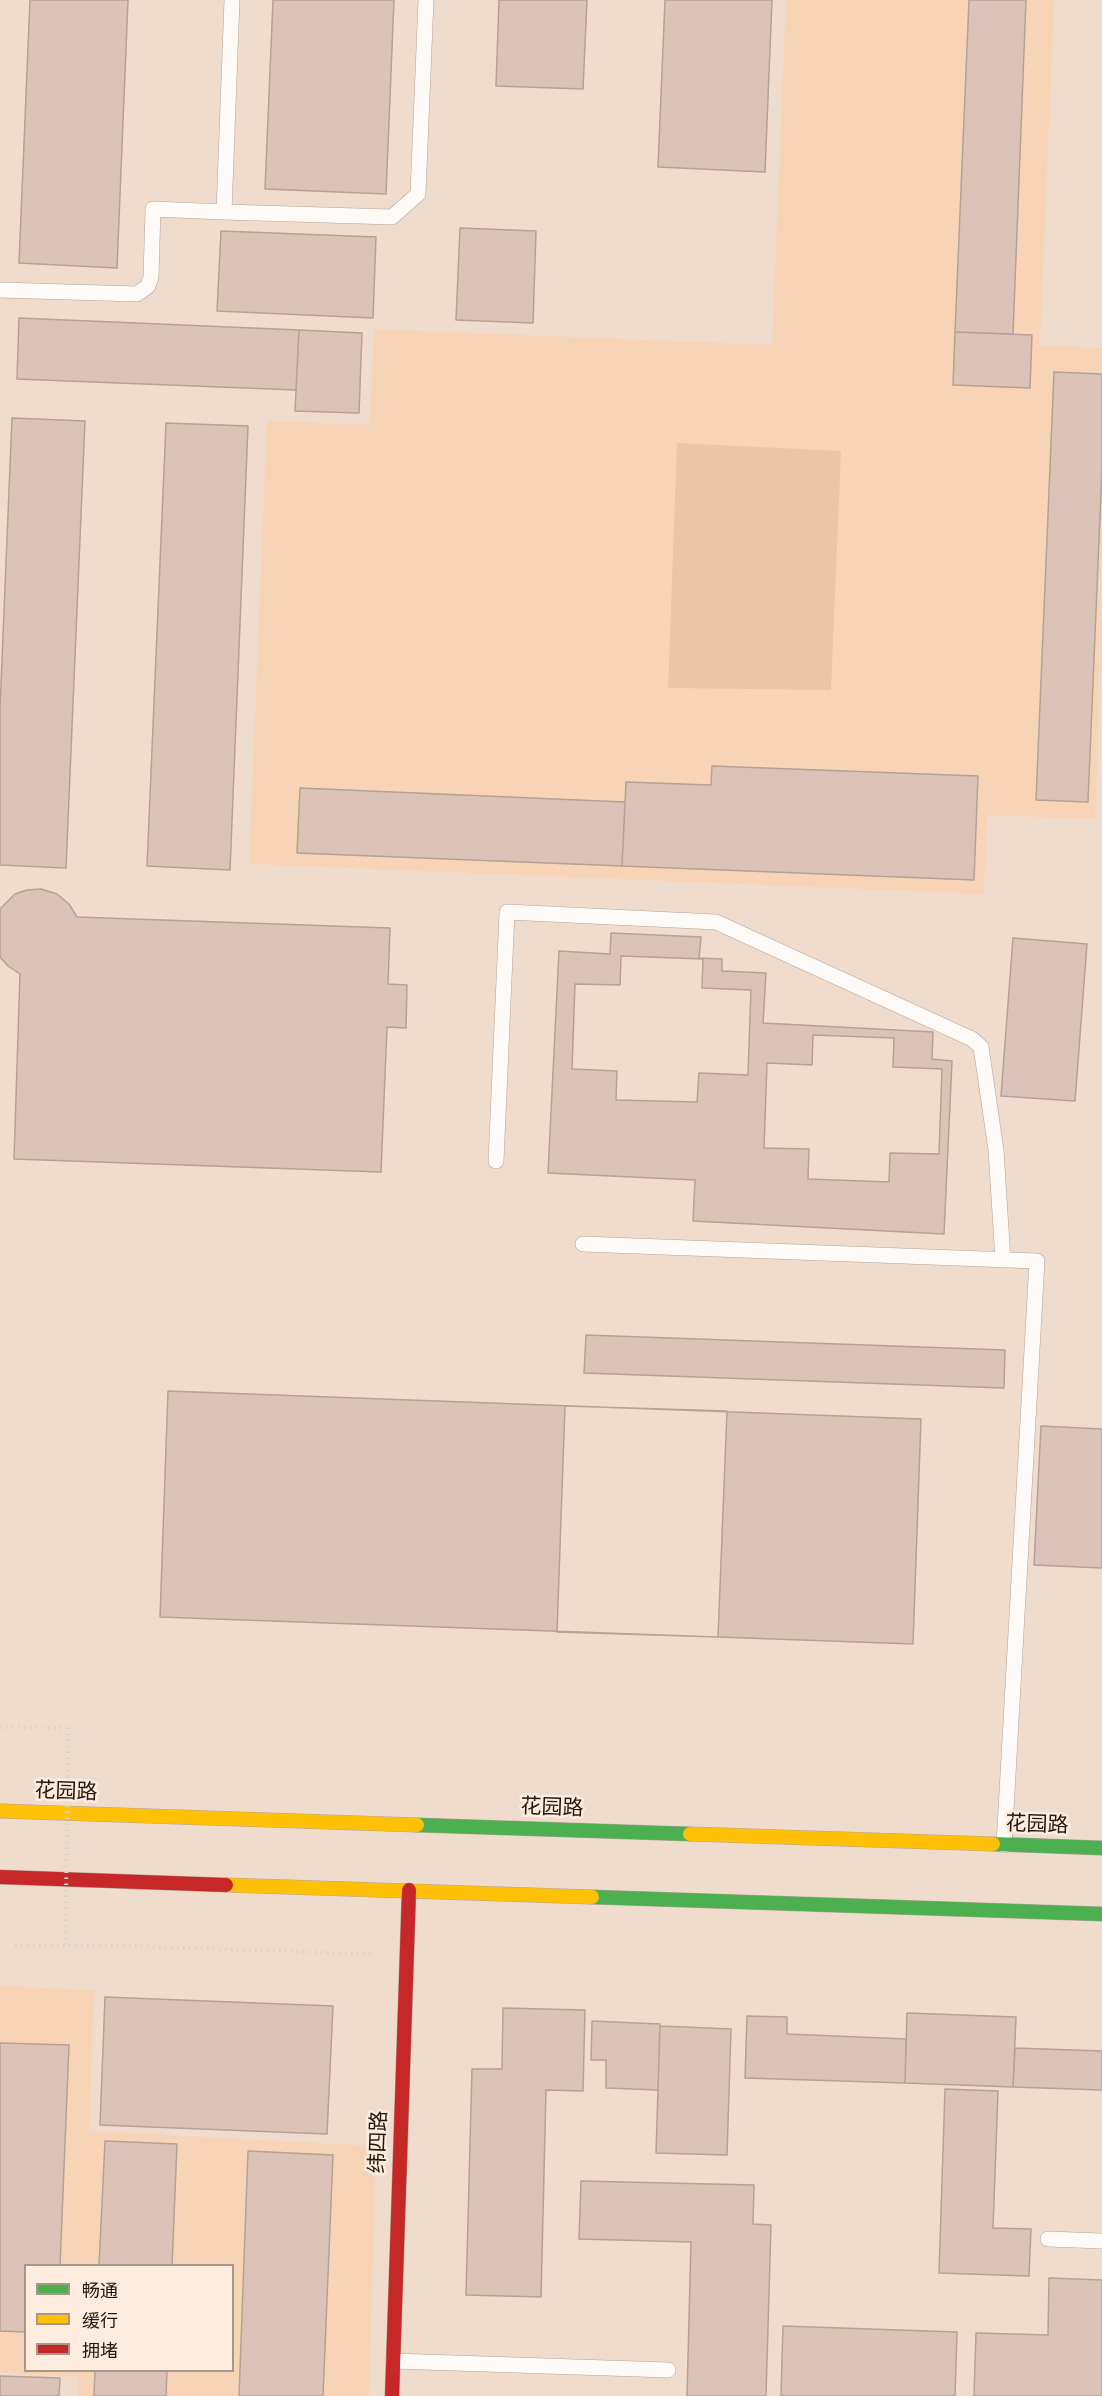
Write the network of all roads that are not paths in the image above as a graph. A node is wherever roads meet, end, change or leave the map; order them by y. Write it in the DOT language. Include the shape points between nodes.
graph roads {
  1 [pos="232,0"];
  2 [pos="426,0"];
  3 [pos="224,212"];
  4 [pos="0,290"];
  5 [pos="496,1161"];
  6 [pos="583,1244"];
  7 [pos="1003,1260"];
  8 [pos="0,1811"];
  9 [pos="1004,1845"];
  10 [pos="1102,1848"];
  11 [pos="0,1877"];
  12 [pos="409,1890"];
  13 [pos="1102,1914"];
  14 [pos="1048,2239"];
  15 [pos="1102,2241"];
  16 [pos="393,2361"];
  17 [pos="668,2370"];
  18 [pos="392,2396"];
  1 -- 3 [label="lane"];
  2 -- 3 [label="lane" via="418,194 392,217"];
  3 -- 4 [label="lane" via="153,209 151,277 148,286 137,294"];
  5 -- 7 [label="lane" via="507,912 716,922 972,1038 981,1047 996,1150"];
  6 -- 7 [label="lane"];
  7 -- 9 [label="lane" via="1037,1261"];
  8 -- 9 [label="main road, 花园路"];
  9 -- 10 [label="main road, 花园路"];
  11 -- 12 [label="main road"];
  12 -- 13 [label="main road"];
  12 -- 16 [label="main road, 纬四路"];
  14 -- 15 [label="lane"];
  16 -- 17 [label="lane"];
  16 -- 18 [label="main road, 纬四路"];
}
